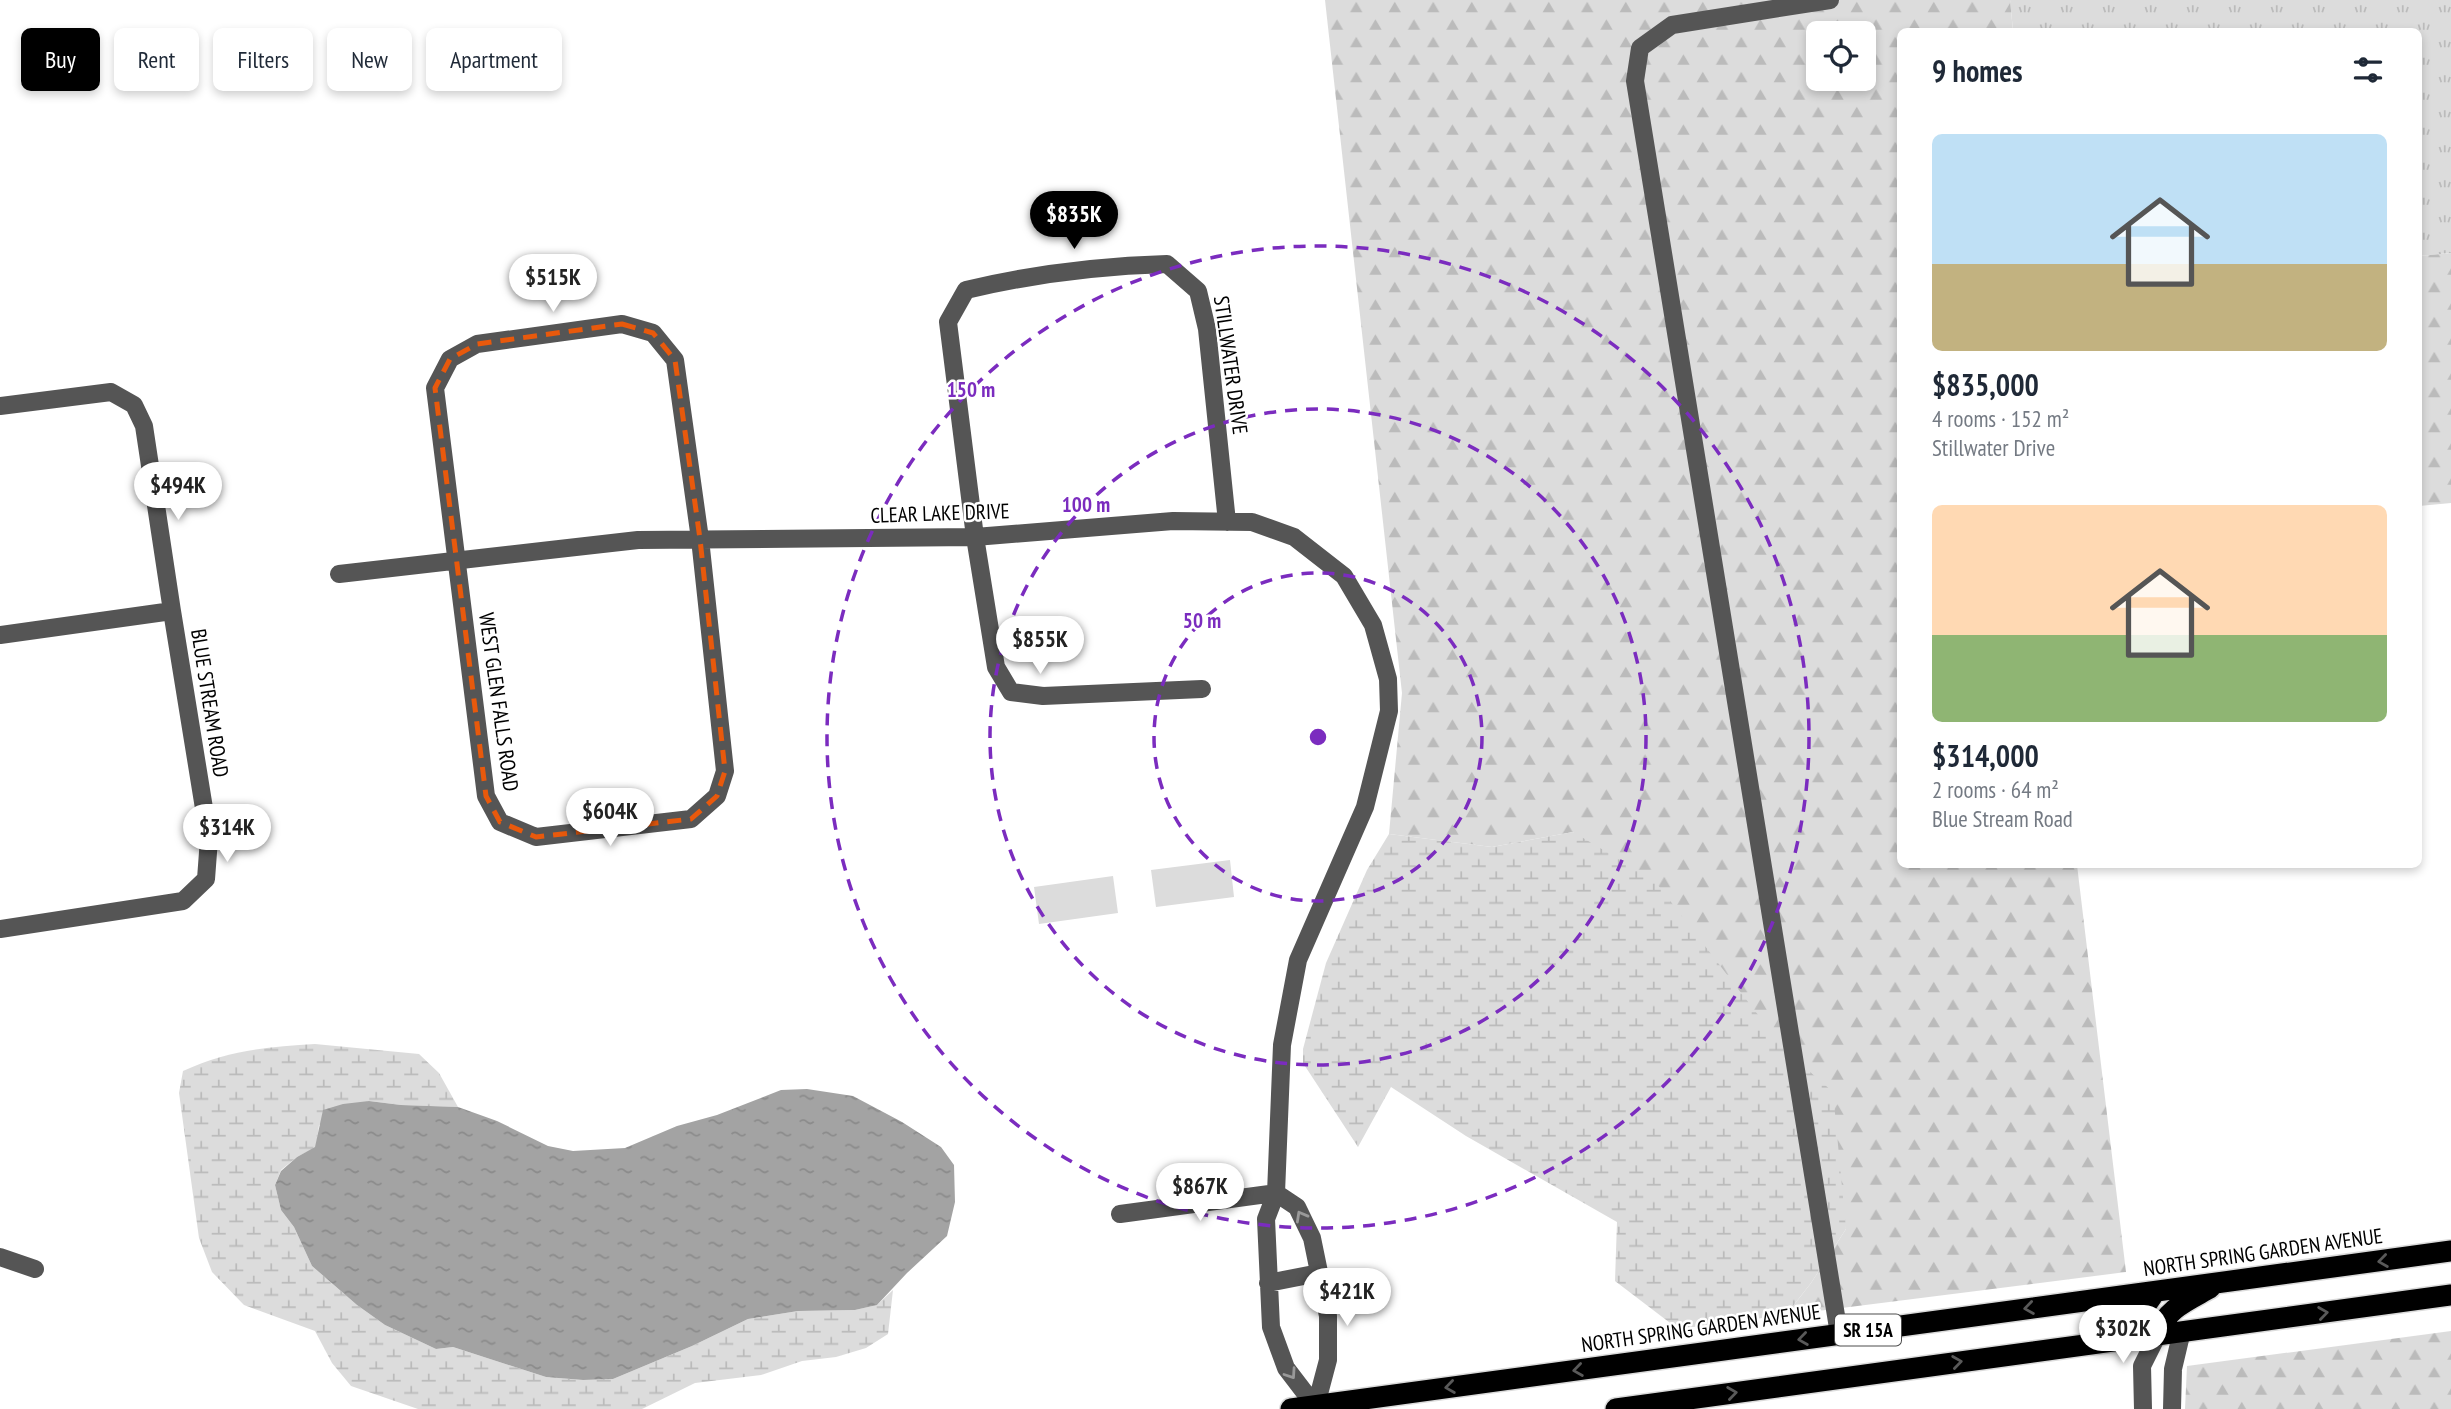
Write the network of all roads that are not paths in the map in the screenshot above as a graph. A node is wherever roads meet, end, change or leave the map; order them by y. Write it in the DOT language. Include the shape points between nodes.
graph roads {
  1 [pos="1830,0"];
  2 [pos="0,406"];
  3 [pos="1227,522"];
  4 [pos="975,537"];
  5 [pos="699,539"];
  6 [pos="457,559"];
  7 [pos="339,574"];
  8 [pos="172,611"];
  9 [pos="0,635"];
  10 [pos="1202,689"];
  11 [pos="0,929"];
  12 [pos="1276,1193"];
  13 [pos="1120,1214"];
  14 [pos="2451,1251"];
  15 [pos="0,1257"];
  16 [pos="35,1269"];
  17 [pos="1319,1273"];
  18 [pos="1268,1283"];
  19 [pos="2218,1283"];
  20 [pos="2154,1292"];
  21 [pos="2451,1295"];
  22 [pos="2182,1331"];
  23 [pos="1839,1334"];
  24 [pos="2158,1334"];
  25 [pos="2090,1344"];
  26 [pos="1315,1407"];
  27 [pos="1291,1409"];
  28 [pos="1616,1409"];
  29 [pos="2143,1409"];
  30 [pos="2172,1409"];
  1 -- 23 [label="street" via="1672,25 1640,48 1635,81"];
  2 -- 8 [label="street, BLUE STREAM ROAD" via="111,392 134,405 144,426"];
  3 -- 4 [label="street, CLEAR LAKE DRIVE" via="1173,521"];
  3 -- 4 [label="street, STILLWATER DRIVE" via="1207,329 1198,291 1167,264 1104,266 966,290 948,322"];
  3 -- 12 [label="street, CLEAR LAKE DRIVE" via="1252,522 1294,537 1344,576 1373,625 1388,679 1389,711 1365,807 1298,960 1282,1045"];
  4 -- 5 [label="street, CLEAR LAKE DRIVE"];
  4 -- 10 [label="street" via="996,667 1011,692 1043,696"];
  5 -- 6 [label="street, CLEAR LAKE DRIVE" via="638,540"];
  5 -- 6 [label="street, WEST GLEN FALLS ROAD" via="675,360 653,333 622,324 477,344 450,359 435,388"];
  5 -- 6 [label="street, WEST GLEN FALLS ROAD" via="725,771 717,796 691,819 536,837 500,822 486,796"];
  6 -- 7 [label="street, CLEAR LAKE DRIVE"];
  8 -- 9 [label="street"];
  8 -- 11 [label="street, BLUE STREAM ROAD" via="209,839 206,879 183,901"];
  12 -- 13 [label="street"];
  17 -- 12 [label="street, one-way" via="1312,1238 1297,1208"];
  12 -- 18 [label="street, CLEAR LAKE DRIVE" via="1266,1219"];
  14 -- 19 [label="highway, NORTH SPRING GARDEN AVENUE / SR 15A, one-way"];
  15 -- 16 [label="street"];
  17 -- 18 [label="street"];
  17 -- 26 [label="street" via="1328,1316 1328,1360"];
  18 -- 26 [label="street, CLEAR LAKE DRIVE, one-way" via="1271,1327 1286,1368"];
  19 -- 20 [label="highway, NORTH SPRING GARDEN AVENUE / SR 15A"];
  19 -- 24 [label="highway" via="2173,1310"];
  20 -- 23 [label="highway, NORTH SPRING GARDEN AVENUE / SR 15A, one-way"];
  20 -- 25 [label="highway" via="2139,1315"];
  22 -- 21 [label="highway, SR 15A, one-way"];
  22 -- 24 [label="highway, SR 15A"];
  22 -- 30 [label="street" via="2173,1369"];
  23 -- 26 [label="highway, NORTH SPRING GARDEN AVENUE / SR 15A, one-way"];
  24 -- 25 [label="highway, SR 15A"];
  24 -- 29 [label="street" via="2142,1366"];
  28 -- 25 [label="highway, SR 15A, one-way"];
  26 -- 27 [label="highway, NORTH SPRING GARDEN AVENUE / SR 15A"];
}
